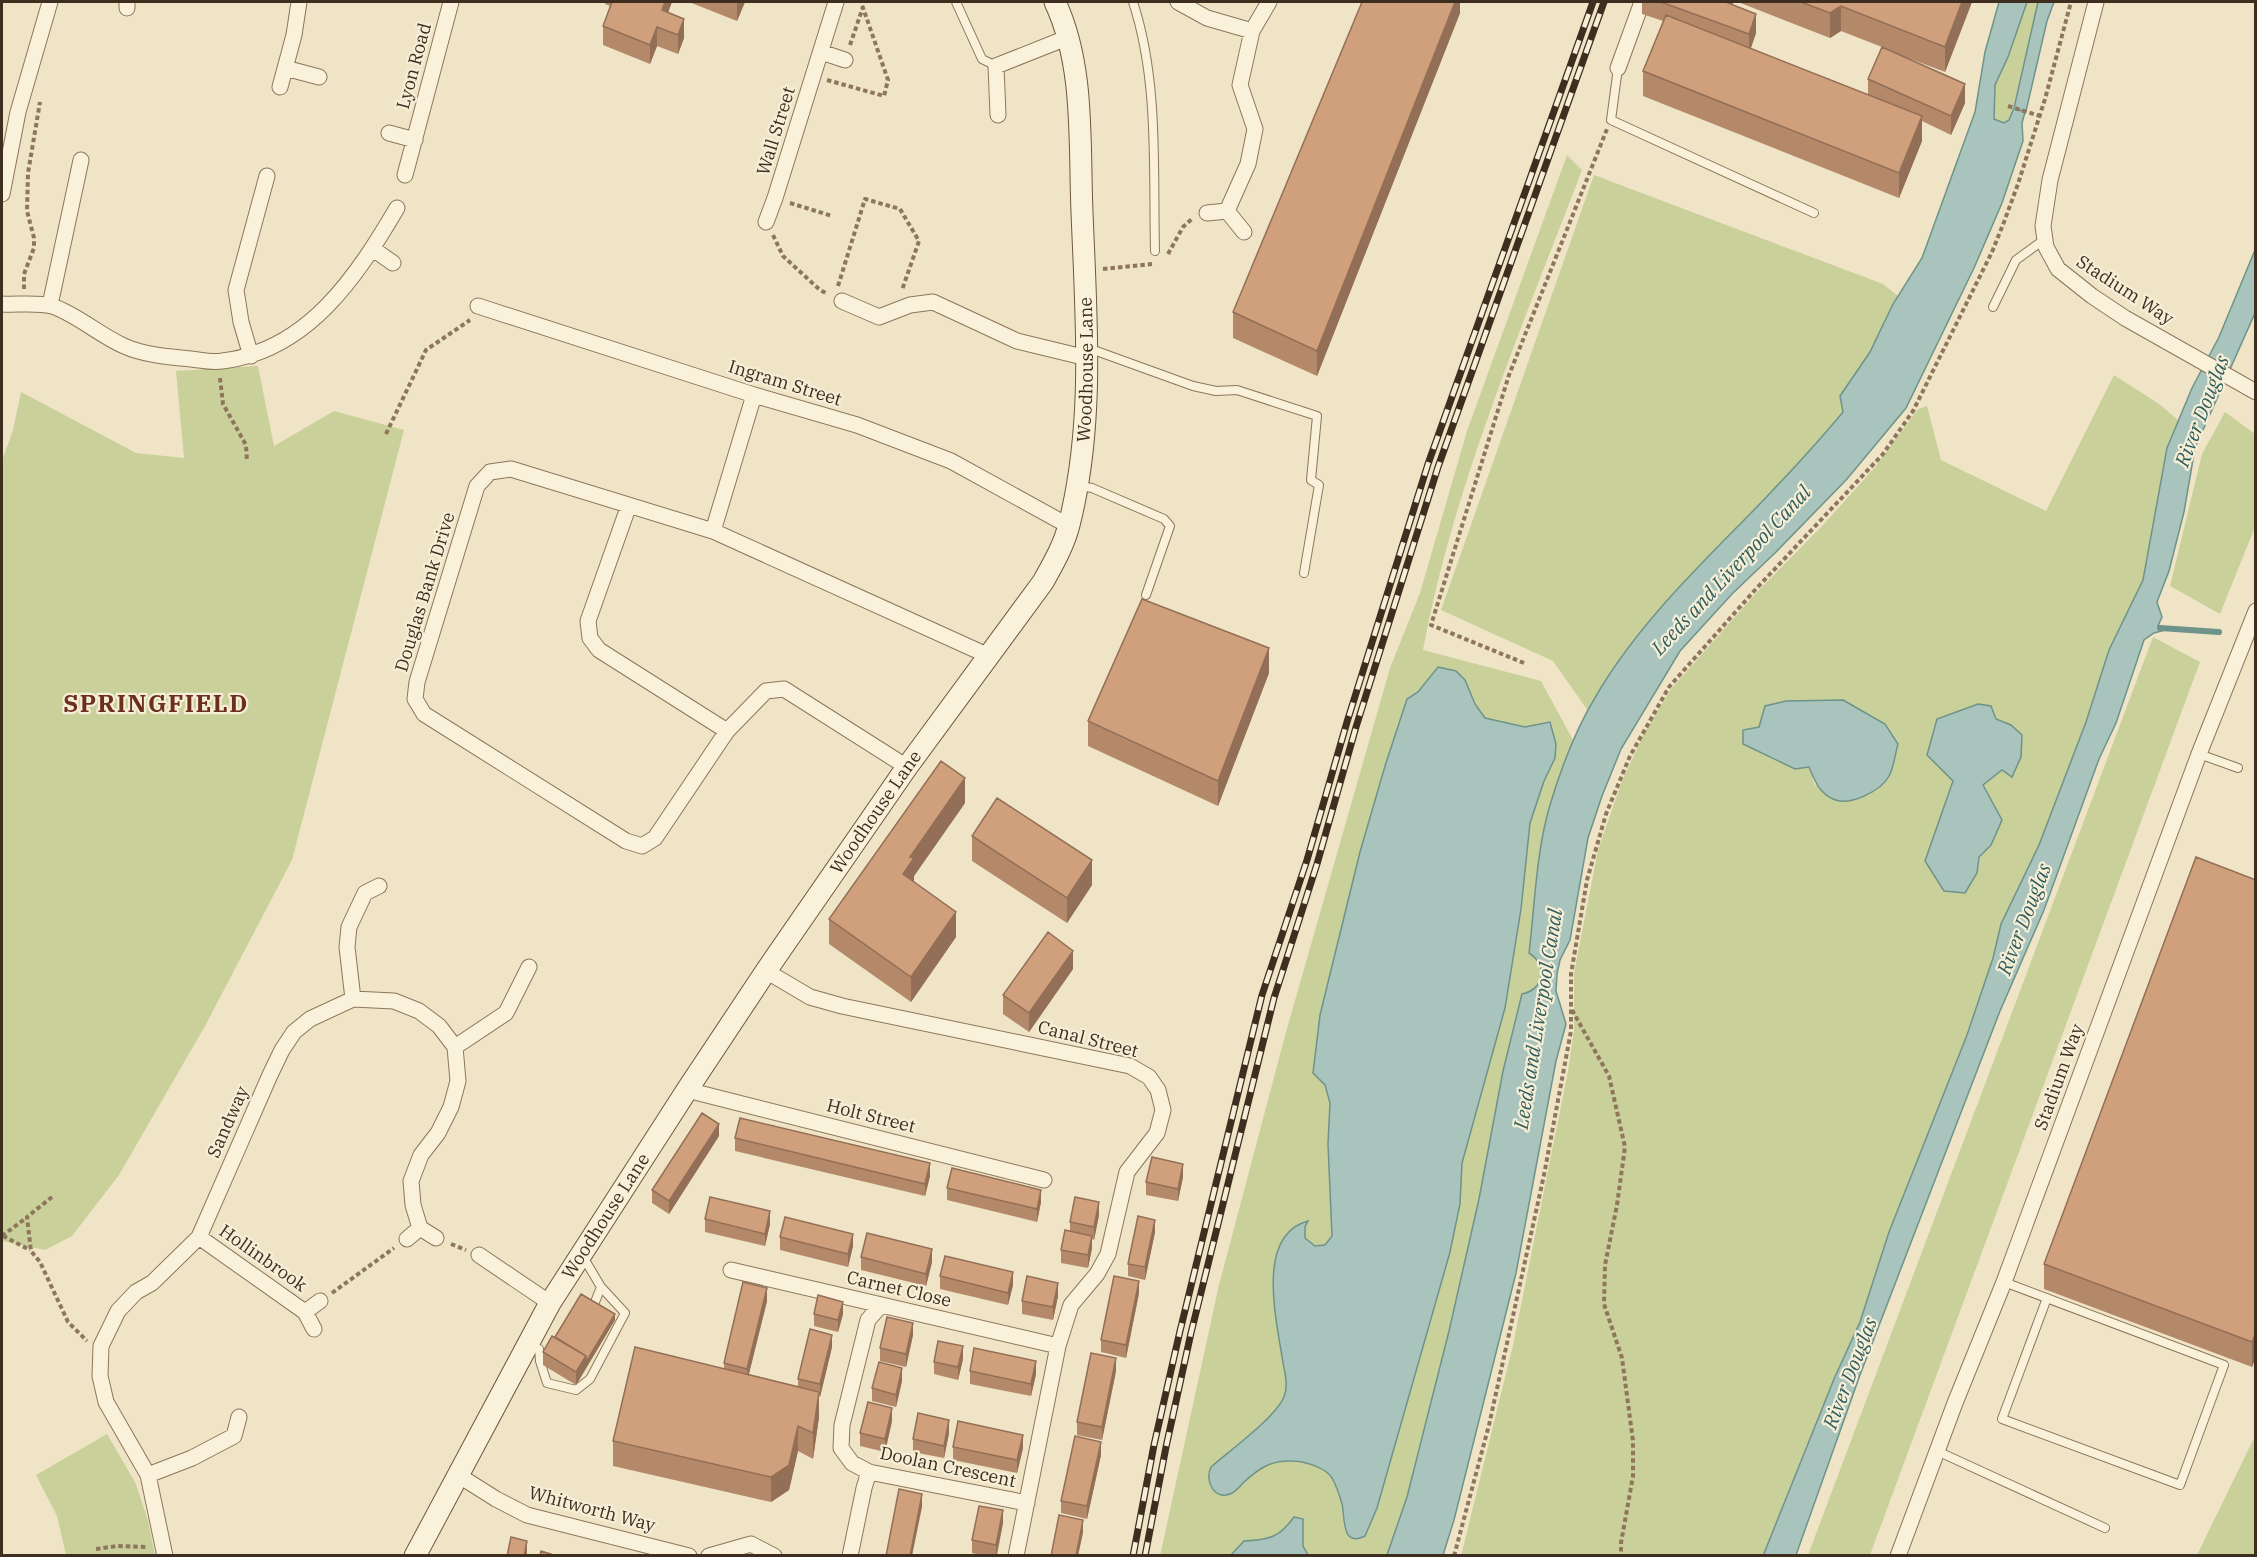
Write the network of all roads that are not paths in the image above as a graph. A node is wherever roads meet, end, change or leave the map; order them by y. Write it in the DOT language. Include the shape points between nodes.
graph roads {
  1 [pos="50,2"];
  2 [pos="299,2"];
  3 [pos="451,2"];
  4 [pos="836,2"];
  5 [pos="956,2"];
  6 [pos="1055,2"];
  7 [pos="1133,2"];
  8 [pos="1178,2"];
  9 [pos="1269,2"];
  10 [pos="1642,2"];
  11 [pos="2096,2"];
  12 [pos="1252,32"];
  13 [pos="1069,37"];
  14 [pos="821,52"];
  15 [pos="845,60"];
  16 [pos="996,66"];
  17 [pos="285,68"];
  18 [pos="1618,68"];
  19 [pos="319,77"];
  20 [pos="280,87"];
  21 [pos="998,115"];
  22 [pos="389,134"];
  23 [pos="415,140"];
  24 [pos="81,160"];
  25 [pos="405,175"];
  26 [pos="267,176"];
  27 [pos="2,194"];
  28 [pos="397,208"];
  29 [pos="1227,211"];
  30 [pos="1207,213"];
  31 [pos="1814,213"];
  32 [pos="766,222"];
  33 [pos="1244,232"];
  34 [pos="2045,239"];
  35 [pos="373,249"];
  36 [pos="1155,251"];
  37 [pos="393,263"];
  38 [pos="842,301"];
  39 [pos="2,304"];
  40 [pos="50,305"];
  41 [pos="478,306"];
  42 [pos="1993,307"];
  43 [pos="1087,353"];
  44 [pos="251,356"];
  45 [pos="2255,392"];
  46 [pos="754,396"];
  47 [pos="1077,486"];
  48 [pos="628,505"];
  49 [pos="1069,526"];
  50 [pos="713,531"];
  51 [pos="1304,573"];
  52 [pos="1146,595"];
  53 [pos="2256,611"];
  54 [pos="988,656"];
  55 [pos="727,731"];
  56 [pos="2199,754"];
  57 [pos="907,767"];
  58 [pos="2238,768"];
  59 [pos="366,888"];
  60 [pos="529,967"];
  61 [pos="766,971"];
  62 [pos="353,999"];
  63 [pos="455,1047"];
  64 [pos="687,1090"];
  65 [pos="1044,1180"];
  66 [pos="420,1228"];
  67 [pos="199,1237"];
  68 [pos="436,1238"];
  69 [pos="407,1239"];
  70 [pos="582,1254"];
  71 [pos="479,1256"];
  72 [pos="731,1270"];
  73 [pos="2004,1282"];
  74 [pos="602,1287"];
  75 [pos="2047,1298"];
  76 [pos="320,1301"];
  77 [pos="550,1303"];
  78 [pos="881,1305"];
  79 [pos="593,1307"];
  80 [pos="305,1312"];
  81 [pos="314,1329"];
  82 [pos="538,1345"];
  83 [pos="1059,1346"];
  84 [pos="239,1418"];
  85 [pos="1937,1451"];
  86 [pos="869,1472"];
  87 [pos="148,1475"];
  88 [pos="458,1475"];
  89 [pos="1027,1503"];
  90 [pos="2104,1528"];
  91 [pos="164,1552"];
  92 [pos="662,1552"];
  93 [pos="415,1556"];
  94 [pos="689,1556"];
  95 [pos="709,1556"];
  96 [pos="774,1556"];
  97 [pos="850,1556"];
  98 [pos="1016,1556"];
  99 [pos="1898,1556"];
  1 -- 27 [label="street" via="18,112"];
  2 -- 17 [label="street"];
  3 -- 23 [label="street, Lyon Road"];
  4 -- 14 [label="street, Wall Street"];
  5 -- 16 [label="lane" via="982,59"];
  6 -- 13 [label="main road, Woodhouse Lane"];
  7 -- 36 [label="lane" via="1148,67"];
  8 -- 12 [label="street" via="1207,18"];
  9 -- 12 [label="street"];
  10 -- 18 [label="street"];
  11 -- 34 [label="street, Stadium Way" via="2050,180 2043,226"];
  12 -- 29 [label="street" via="1240,86 1255,129 1248,164"];
  13 -- 16 [label="street"];
  13 -- 43 [label="main road, Woodhouse Lane" via="1077,92"];
  14 -- 15 [label="street"];
  14 -- 32 [label="street, Wall Street"];
  16 -- 21 [label="street"];
  17 -- 19 [label="street"];
  17 -- 20 [label="street"];
  18 -- 31 [label="lane" via="1611,120"];
  22 -- 23 [label="street, Lyon Road"];
  23 -- 25 [label="street, Lyon Road"];
  24 -- 40 [label="street"];
  26 -- 44 [label="street" via="252,201 236,291"];
  28 -- 35 [label="street"];
  29 -- 30 [label="street"];
  29 -- 33 [label="street"];
  34 -- 42 [label="lane" via="2016,260"];
  34 -- 45 [label="street, Stadium Way" via="2058,269 2074,283 2126,318"];
  35 -- 37 [label="street"];
  35 -- 44 [label="street" via="315,319 278,344"];
  38 -- 43 [label="street" via="879,317 910,305 933,302 1017,341"];
  39 -- 40 [label="street"];
  40 -- 44 [label="street" via="124,346 169,357 220,362"];
  41 -- 46 [label="street, Ingram Street"];
  43 -- 47 [label="main road, Woodhouse Lane"];
  43 -- 51 [label="lane" via="1192,386 1237,390 1317,417 1311,480 1319,485"];
  46 -- 49 [label="street, Ingram Street" via="857,425 951,461"];
  46 -- 50 [label="street"];
  47 -- 49 [label="main road, Woodhouse Lane"];
  47 -- 52 [label="lane" via="1092,488 1164,519 1170,526"];
  48 -- 50 [label="street, Douglas Bank Drive"];
  48 -- 55 [label="street" via="588,621 590,638 599,650"];
  48 -- 55 [label="street, Douglas Bank Drive" via="511,469 490,472 477,486 415,699 424,714 626,841 642,846 655,838"];
  49 -- 54 [label="main road, Woodhouse Lane" via="1043,582"];
  50 -- 54 [label="street, Douglas Bank Drive"];
  53 -- 56 [label="street, Stadium Way"];
  54 -- 57 [label="main road, Woodhouse Lane"];
  55 -- 57 [label="street, Douglas Bank Drive" via="766,691 784,689"];
  56 -- 58 [label="lane"];
  56 -- 73 [label="street, Stadium Way"];
  57 -- 61 [label="main road, Woodhouse Lane"];
  59 -- 62 [label="street" via="349,927 347,947"];
  60 -- 63 [label="street" via="506,1013"];
  61 -- 64 [label="main road, Woodhouse Lane"];
  61 -- 83 [label="street, Canal Street" via="810,997 842,1006 1130,1066 1149,1077 1158,1090 1163,1110 1157,1133 1127,1172 1108,1254 1071,1305"];
  62 -- 63 [label="street, Sandway" via="394,1001 419,1011 439,1026"];
  62 -- 67 [label="street, Sandway" via="310,1019 294,1032 282,1050"];
  63 -- 66 [label="street" via="458,1081 452,1107 421,1155 411,1181"];
  64 -- 65 [label="street, Holt Street"];
  64 -- 70 [label="main road, Woodhouse Lane"];
  66 -- 68 [label="street"];
  66 -- 69 [label="street"];
  67 -- 80 [label="street, Hollinbrook"];
  67 -- 87 [label="street, Sandway" via="153,1283 136,1292 117,1311 102,1346 100,1376 106,1402"];
  70 -- 74 [label="lane"];
  70 -- 77 [label="main road, Woodhouse Lane"];
  71 -- 77 [label="street"];
  72 -- 78 [label="street, Carnet Close"];
  73 -- 75 [label="lane"];
  73 -- 85 [label="street, Stadium Way"];
  74 -- 79 [label="lane"];
  74 -- 82 [label="lane" via="625,1313 590,1379 576,1390 548,1383"];
  75 -- 75 [label="lane" via="2224,1365 2180,1485 2002,1419"];
  76 -- 80 [label="street, Hollinbrook"];
  77 -- 82 [label="main road, Woodhouse Lane"];
  78 -- 83 [label="street, Carnet Close"];
  78 -- 86 [label="street, Doolan Crescent" via="868,1320 842,1425 841,1448 852,1463"];
  80 -- 81 [label="street, Hollinbrook"];
  82 -- 88 [label="main road, Woodhouse Lane"];
  83 -- 89 [label="street, Canal Street"];
  84 -- 87 [label="street" via="237,1441"];
  85 -- 90 [label="lane"];
  85 -- 99 [label="street, Stadium Way"];
  86 -- 89 [label="street, Doolan Crescent"];
  86 -- 97 [label="street"];
  87 -- 91 [label="street, Sandway"];
  88 -- 92 [label="street, Whitworth Way" via="527,1515"];
  88 -- 93 [label="main road, Woodhouse Lane"];
  89 -- 98 [label="street, Canal Street"];
  92 -- 94 [label="street, Whitworth Way"];
  95 -- 96 [label="street" via="751,1544"];
}
